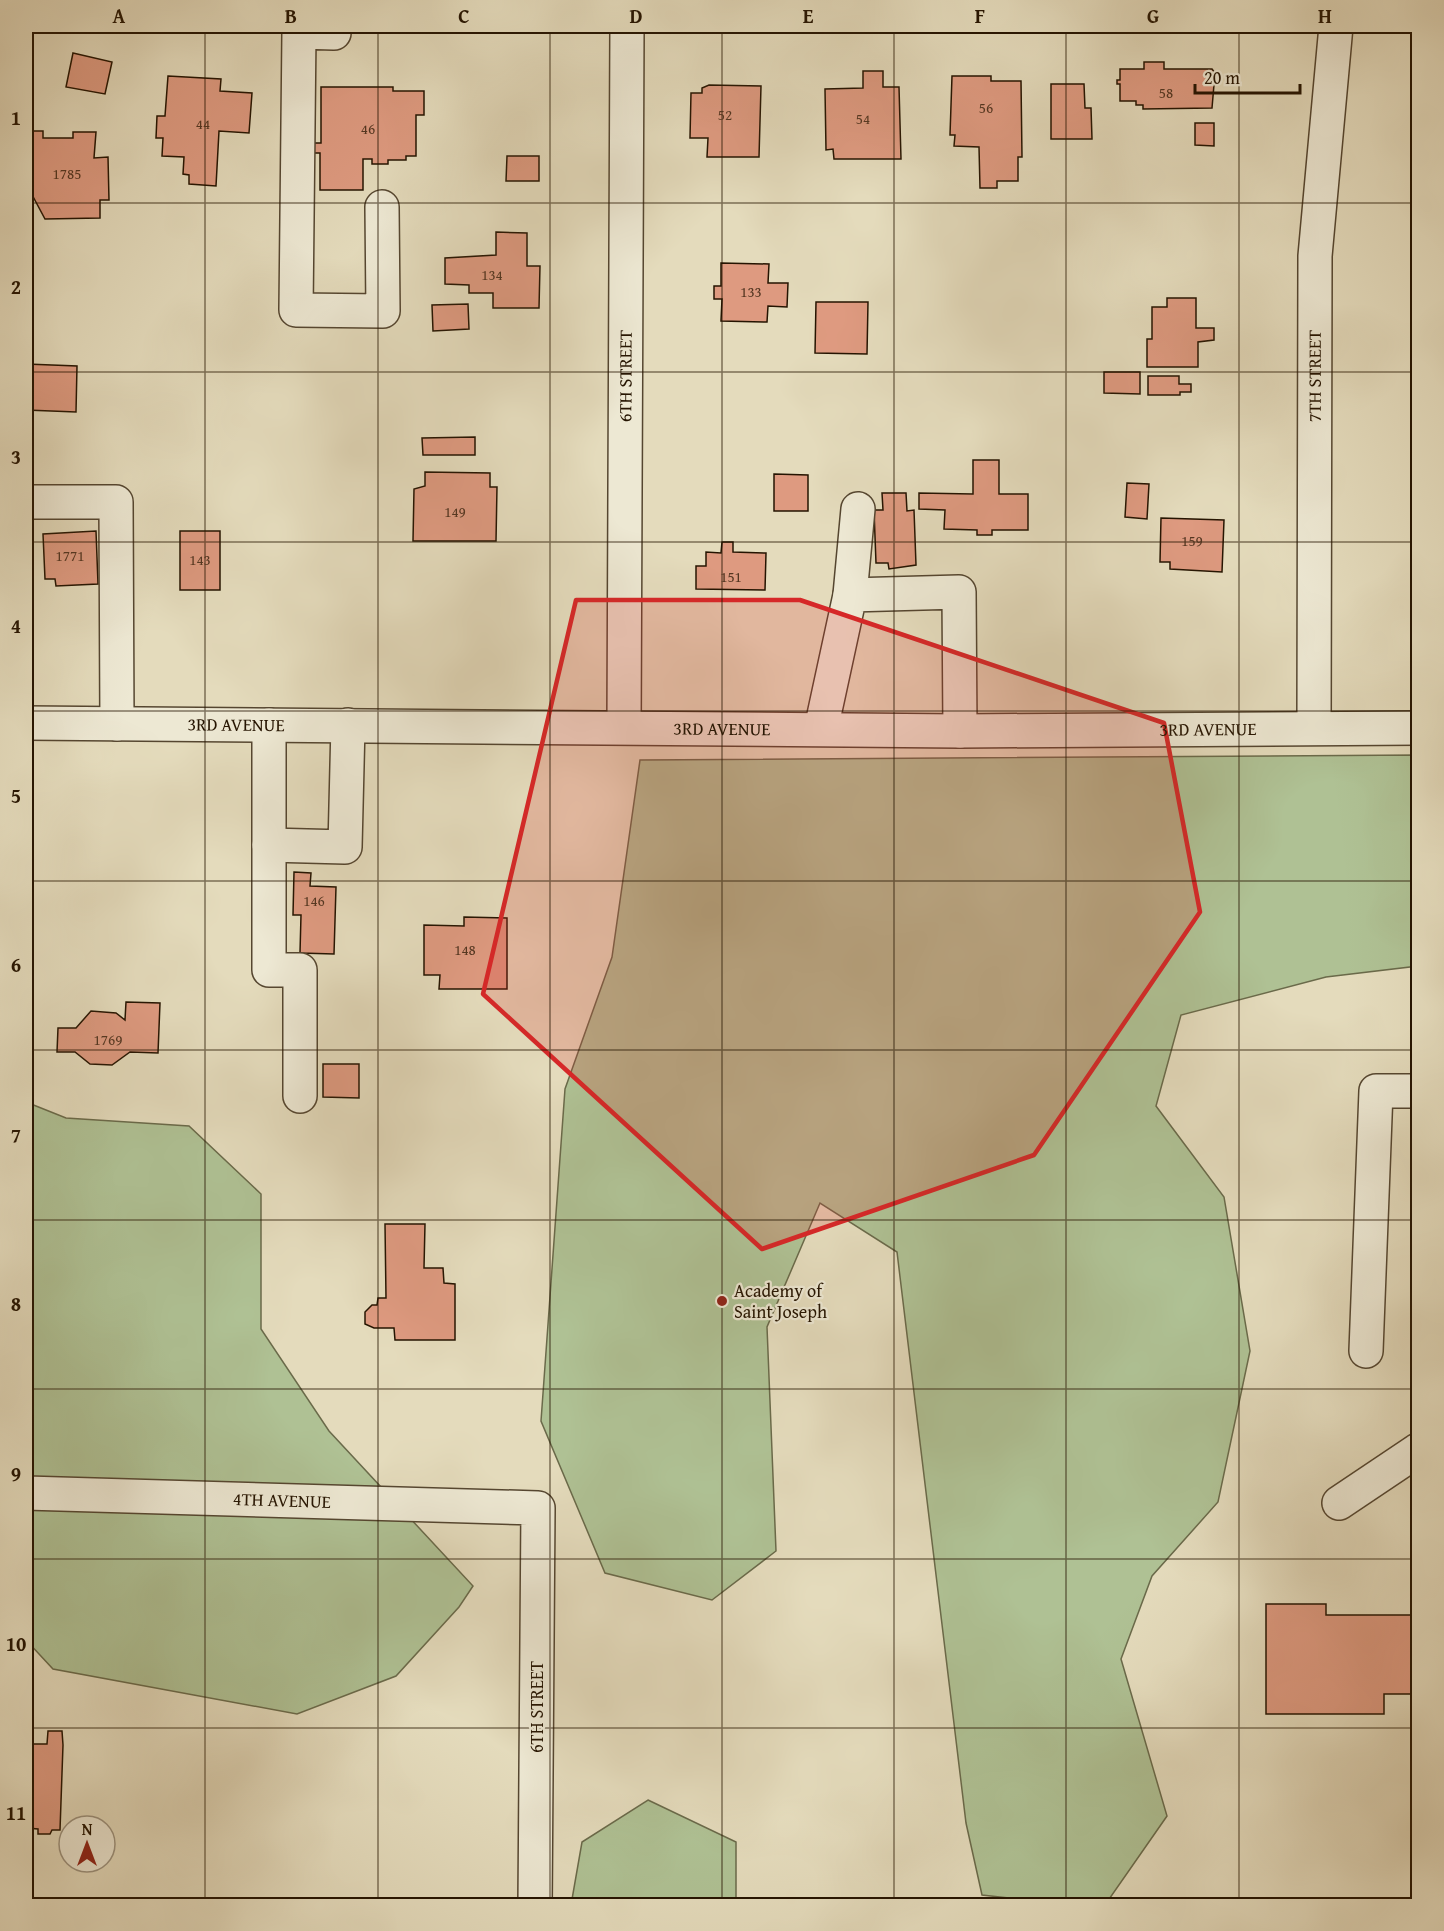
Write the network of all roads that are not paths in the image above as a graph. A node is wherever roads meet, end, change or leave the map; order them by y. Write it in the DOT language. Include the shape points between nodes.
graph roads {
  1 [pos="334,26"];
  2 [pos="627,26"];
  3 [pos="1336,26"];
  4 [pos="382,207"];
  5 [pos="26,502"];
  6 [pos="858,509"];
  7 [pos="850,595"];
  8 [pos="26,723"];
  9 [pos="117,724"];
  10 [pos="269,725"];
  11 [pos="348,725"];
  12 [pos="624,727"];
  13 [pos="1314,728"];
  14 [pos="1419,728"];
  15 [pos="821,729"];
  16 [pos="960,731"];
  17 [pos="269,845"];
  18 [pos="1419,1091"];
  19 [pos="300,1096"];
  20 [pos="1366,1351"];
  21 [pos="1419,1450"];
  22 [pos="26,1493"];
  23 [pos="1339,1503"];
  24 [pos="538,1508"];
  25 [pos="535,1905"];
  1 -- 4 [label="street" via="334,33 299,32 296,309 383,311"];
  2 -- 12 [label="street, 6TH STREET"];
  3 -- 13 [label="street, 7TH STREET" via="1315,256"];
  5 -- 9 [label="street" via="116,502"];
  6 -- 7 [label="street"];
  7 -- 15 [label="street"];
  7 -- 16 [label="street" via="959,592"];
  8 -- 9 [label="street, 3RD AVENUE"];
  9 -- 10 [label="street, 3RD AVENUE"];
  10 -- 11 [label="street, 3RD AVENUE"];
  10 -- 17 [label="street"];
  11 -- 12 [label="street, 3RD AVENUE"];
  11 -- 17 [label="street" via="345,847"];
  12 -- 15 [label="street, 3RD AVENUE"];
  13 -- 14 [label="street, 3RD AVENUE"];
  13 -- 16 [label="street, 3RD AVENUE"];
  15 -- 16 [label="street, 3RD AVENUE"];
  17 -- 19 [label="street" via="269,970 300,970"];
  18 -- 20 [label="street" via="1376,1091"];
  21 -- 23 [label="street"];
  22 -- 24 [label="street, 4TH AVENUE"];
  24 -- 25 [label="street, 6TH STREET"];
}
